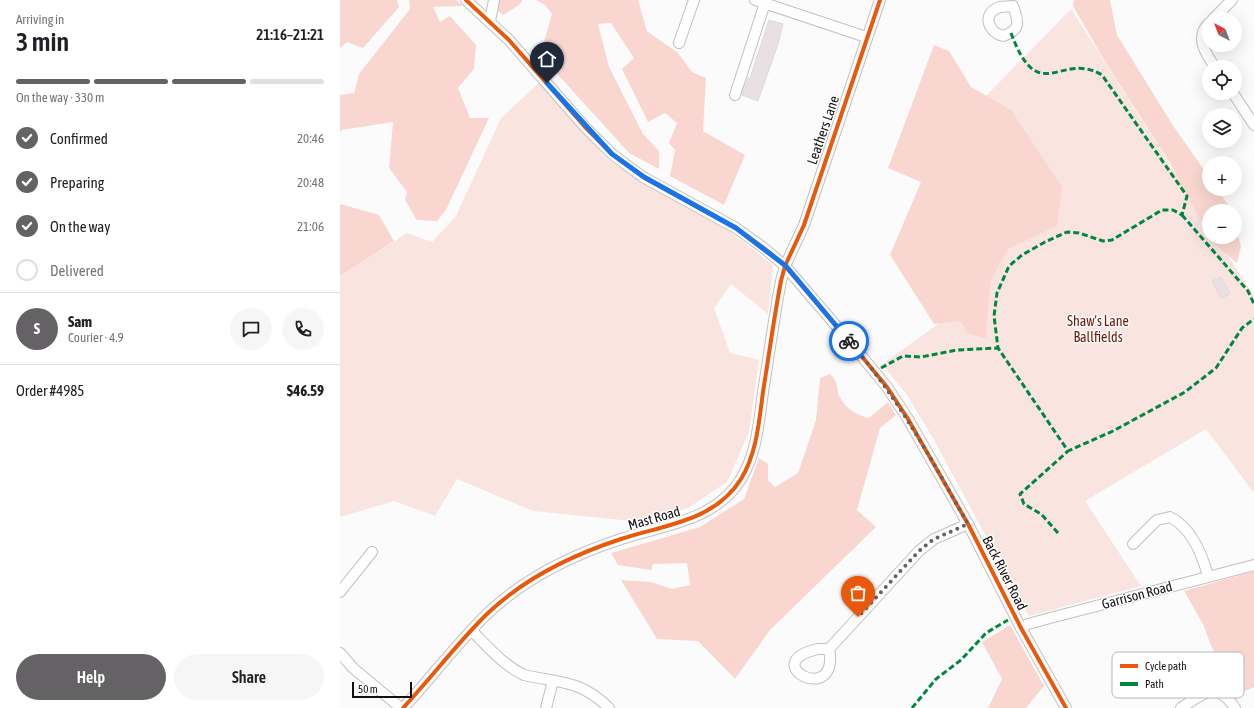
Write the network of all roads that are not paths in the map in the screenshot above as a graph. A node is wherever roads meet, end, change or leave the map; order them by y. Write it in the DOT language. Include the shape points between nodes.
graph roads {
  1 [pos="466,0"];
  2 [pos="494,0"];
  3 [pos="694,0"];
  4 [pos="755,0"];
  5 [pos="880,0"];
  6 [pos="1232,0"];
  7 [pos="766,2"];
  8 [pos="1220,12"];
  9 [pos="490,21"];
  10 [pos="866,37"];
  11 [pos="679,43"];
  12 [pos="735,95"];
  13 [pos="1238,100"];
  14 [pos="1254,125"];
  15 [pos="786,266"];
  16 [pos="968,524"];
  17 [pos="1133,544"];
  18 [pos="372,552"];
  19 [pos="1254,565"];
  20 [pos="1208,576"];
  21 [pos="340,592"];
  22 [pos="1021,628"];
  23 [pos="472,631"];
  24 [pos="829,649"];
  25 [pos="340,653"];
  26 [pos="553,681"];
  27 [pos="1197,698"];
  28 [pos="1227,698"];
  29 [pos="402,708"];
  30 [pos="546,708"];
  31 [pos="609,708"];
  32 [pos="1066,708"];
  33 [pos="1181,708"];
  34 [pos="1235,708"];
  1 -- 9 [label="street, Back River Road"];
  2 -- 9 [label="street"];
  3 -- 11 [label="street"];
  4 -- 7 [label="street"];
  5 -- 10 [label="street, Leathers Lane"];
  6 -- 8 [label="street"];
  7 -- 10 [label="street"];
  7 -- 12 [label="street"];
  9 -- 15 [label="street, Back River Road" via="612,154 644,177 736,228"];
  10 -- 15 [label="street, Leathers Lane" via="804,225"];
  13 -- 14 [label="street"];
  15 -- 16 [label="street, Back River Road" via="886,387 908,419"];
  15 -- 23 [label="street, Mast Road" via="777,301 757,435 747,467 734,488 720,501 678,524 622,539 554,566 511,594"];
  16 -- 22 [label="street, Back River Road"];
  16 -- 24 [label="street" via="934,539 919,551"];
  17 -- 20 [label="street" via="1157,520 1170,517 1182,525 1198,548"];
  18 -- 21 [label="street"];
  19 -- 20 [label="street, Garrison Road"];
  20 -- 22 [label="street, Garrison Road"];
  22 -- 32 [label="street, Back River Road"];
  23 -- 26 [label="street" via="515,671"];
  23 -- 29 [label="street, Mast Road"];
  25 -- 29 [label="street" via="353,668"];
  26 -- 30 [label="street"];
  26 -- 31 [label="street" via="592,692"];
  27 -- 33 [label="street"];
  28 -- 34 [label="street"];
}
